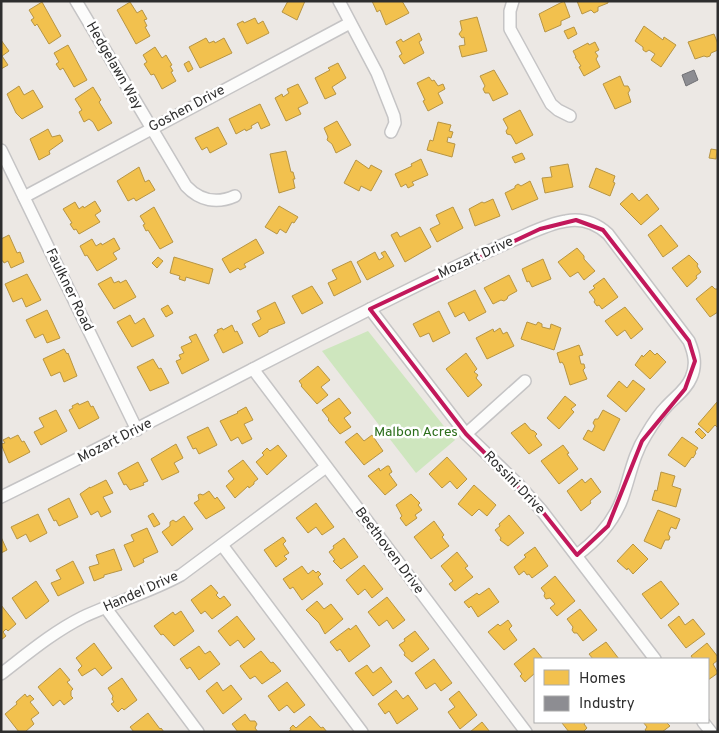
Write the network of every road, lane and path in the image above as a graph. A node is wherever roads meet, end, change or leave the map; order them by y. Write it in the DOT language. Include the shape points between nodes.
graph roads {
  1 [pos="76,1"];
  2 [pos="339,1"];
  3 [pos="513,1"];
  4 [pos="350,23"];
  5 [pos="570,116"];
  6 [pos="151,128"];
  7 [pos="391,132"];
  8 [pos="1,150"];
  9 [pos="235,196"];
  10 [pos="24,197"];
  11 [pos="370,309"];
  12 [pos="254,369"];
  13 [pos="525,381"];
  14 [pos="137,430"];
  15 [pos="466,434"];
  16 [pos="326,467"];
  17 [pos="1,498"];
  18 [pos="222,545"];
  19 [pos="577,555"];
  20 [pos="105,607"];
  21 [pos="654,658"];
  22 [pos="1,674"];
  23 [pos="198,732"];
  24 [pos="362,732"];
  25 [pos="526,732"];
  1 -- 6 [label="street, Hedgelawn Way"];
  2 -- 4 [label="street"];
  3 -- 5 [label="street" via="509,20 515,39 551,104"];
  4 -- 6 [label="street, Goshen Drive"];
  4 -- 7 [label="street" via="377,74 394,116"];
  6 -- 9 [label="street, Hedgelawn Way" via="190,190 209,200 226,200"];
  6 -- 10 [label="street, Goshen Drive"];
  8 -- 10 [label="street, Faulkner Road"];
  10 -- 14 [label="street, Faulkner Road"];
  11 -- 12 [label="street, Mozart Drive"];
  11 -- 15 [label="street, Rossini Drive"];
  11 -- 19 [label="street, Mozart Drive" via="464,262 540,229 576,220 593,224 608,234 689,341 694,370 685,388 667,405 642,441 622,498 608,526"];
  12 -- 14 [label="street, Mozart Drive"];
  12 -- 16 [label="street, Beethoven Drive"];
  13 -- 15 [label="street"];
  14 -- 17 [label="street, Mozart Drive"];
  15 -- 19 [label="street, Rossini Drive" via="536,504"];
  16 -- 18 [label="street, Handel Drive"];
  16 -- 25 [label="street, Beethoven Drive"];
  18 -- 20 [label="street, Handel Drive" via="163,585"];
  18 -- 24 [label="street"];
  19 -- 21 [label="street, Rossini Drive"];
  20 -- 22 [label="street, Handel Drive" via="47,640"];
  20 -- 23 [label="street"];
}
